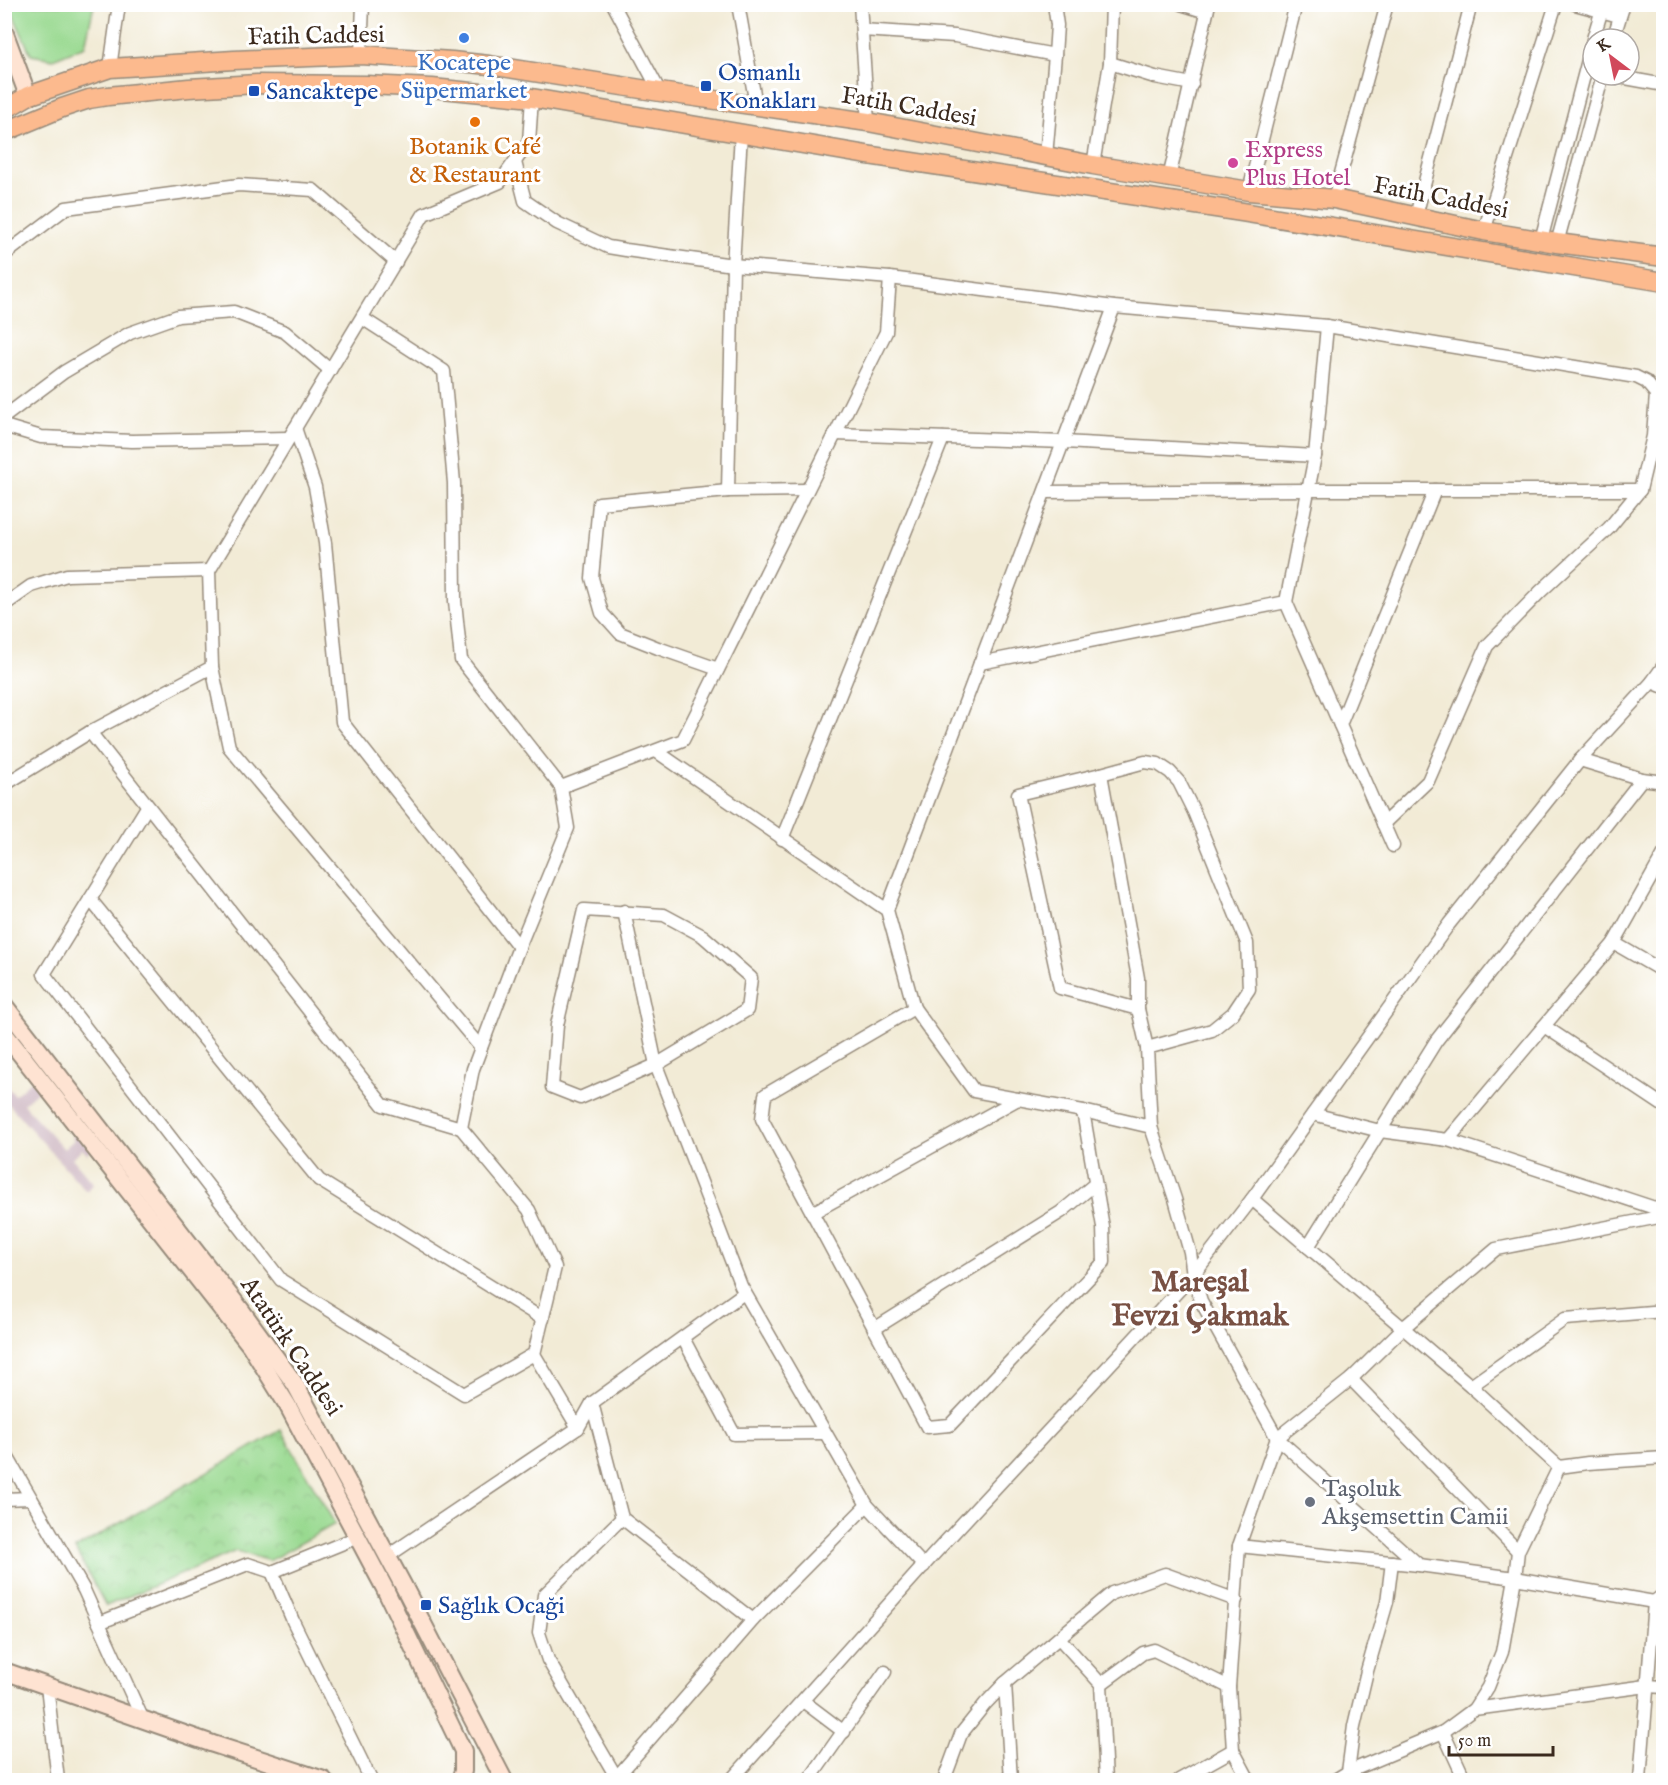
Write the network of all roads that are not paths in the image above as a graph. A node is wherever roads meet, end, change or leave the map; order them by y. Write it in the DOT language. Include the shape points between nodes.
graph roads {
  1 [pos="119,4"];
  2 [pos="363,4"];
  3 [pos="613,4"];
  4 [pos="738,4"];
  5 [pos="860,4"];
  6 [pos="1054,4"];
  7 [pos="1112,4"];
  8 [pos="1181,4"];
  9 [pos="1296,4"];
  10 [pos="1387,4"];
  11 [pos="1471,4"];
  12 [pos="1556,4"];
  13 [pos="1575,4"];
  14 [pos="1208,8"];
  15 [pos="1602,8"];
  16 [pos="1622,10"];
  17 [pos="1597,27"];
  18 [pos="1617,27"];
  19 [pos="862,30"];
  20 [pos="4,31"];
  21 [pos="361,55"];
  22 [pos="1055,55"];
  23 [pos="1110,63"];
  24 [pos="110,68"];
  25 [pos="1641,81"];
  26 [pos="1192,84"];
  27 [pos="1664,85"];
  28 [pos="1583,87"];
  29 [pos="1599,87"];
  30 [pos="660,92"];
  31 [pos="28,96"];
  32 [pos="532,98"];
  33 [pos="756,105"];
  34 [pos="4,110"];
  35 [pos="868,122"];
  36 [pos="4,132"];
  37 [pos="741,134"];
  38 [pos="1046,156"];
  39 [pos="515,162"];
  40 [pos="1093,165"];
  41 [pos="1169,178"];
  42 [pos="1249,191"];
  43 [pos="1334,199"];
  44 [pos="1416,216"];
  45 [pos="1484,231"];
  46 [pos="1549,242"];
  47 [pos="4,255"];
  48 [pos="1664,257"];
  49 [pos="396,262"];
  50 [pos="733,265"];
  51 [pos="890,278"];
  52 [pos="1664,282"];
  53 [pos="1114,307"];
  54 [pos="362,318"];
  55 [pos="1327,326"];
  56 [pos="330,370"];
  57 [pos="4,417"];
  58 [pos="4,426"];
  59 [pos="292,433"];
  60 [pos="835,435"];
  61 [pos="1658,436"];
  62 [pos="943,438"];
  63 [pos="1064,442"];
  64 [pos="1315,456"];
  65 [pos="807,490"];
  66 [pos="1308,490"];
  67 [pos="1435,490"];
  68 [pos="1640,490"];
  69 [pos="728,491"];
  70 [pos="1045,492"];
  71 [pos="209,571"];
  72 [pos="1286,602"];
  73 [pos="4,605"];
  74 [pos="980,663"];
  75 [pos="1664,665"];
  76 [pos="212,667"];
  77 [pos="718,669"];
  78 [pos="1658,684"];
  79 [pos="1340,725"];
  80 [pos="90,732"];
  81 [pos="656,751"];
  82 [pos="1580,760"];
  83 [pos="1101,774"];
  84 [pos="1642,779"];
  85 [pos="1664,782"];
  86 [pos="4,785"];
  87 [pos="561,787"];
  88 [pos="147,807"];
  89 [pos="1383,824"];
  90 [pos="782,839"];
  91 [pos="1393,846"];
  92 [pos="1664,854"];
  93 [pos="90,899"];
  94 [pos="887,910"];
  95 [pos="624,911"];
  96 [pos="1614,943"];
  97 [pos="519,947"];
  98 [pos="1664,972"];
  99 [pos="4,1005"];
  100 [pos="914,1008"];
  101 [pos="1138,1009"];
  102 [pos="1544,1026"];
  103 [pos="4,1033"];
  104 [pos="481,1048"];
  105 [pos="1147,1048"];
  106 [pos="656,1065"];
  107 [pos="1018,1099"];
  108 [pos="1664,1106"];
  109 [pos="1083,1111"];
  110 [pos="1313,1114"];
  111 [pos="1151,1127"];
  112 [pos="461,1128"];
  113 [pos="1380,1131"];
  114 [pos="1448,1140"];
  115 [pos="1095,1184"];
  116 [pos="1252,1199"];
  117 [pos="1664,1211"];
  118 [pos="812,1213"];
  119 [pos="1664,1216"];
  120 [pos="1308,1247"];
  121 [pos="1193,1275"];
  122 [pos="744,1293"];
  123 [pos="1664,1311"];
  124 [pos="543,1319"];
  125 [pos="1403,1328"];
  126 [pos="874,1329"];
  127 [pos="683,1338"];
  128 [pos="534,1354"];
  129 [pos="1351,1379"];
  130 [pos="1471,1386"];
  131 [pos="592,1403"];
  132 [pos="578,1428"];
  133 [pos="825,1433"];
  134 [pos="1276,1438"];
  135 [pos="4,1451"];
  136 [pos="1664,1458"];
  137 [pos="1558,1467"];
  138 [pos="30,1498"];
  139 [pos="4,1499"];
  140 [pos="867,1505"];
  141 [pos="622,1518"];
  142 [pos="358,1538"];
  143 [pos="1239,1546"];
  144 [pos="1518,1551"];
  145 [pos="388,1556"];
  146 [pos="1392,1562"];
  147 [pos="1419,1565"];
  148 [pos="924,1566"];
  149 [pos="272,1572"];
  150 [pos="1515,1578"];
  151 [pos="1659,1598"];
  152 [pos="1236,1600"];
  153 [pos="753,1620"];
  154 [pos="99,1623"];
  155 [pos="1059,1638"];
  156 [pos="4,1671"];
  157 [pos="885,1672"];
  158 [pos="1005,1683"];
  159 [pos="1101,1684"];
  160 [pos="47,1686"];
  161 [pos="1647,1686"];
  162 [pos="1229,1687"];
  163 [pos="1664,1687"];
  164 [pos="803,1701"];
  165 [pos="1474,1709"];
  166 [pos="143,1720"];
  167 [pos="844,1732"];
  168 [pos="1443,1732"];
  169 [pos="1233,1750"];
  170 [pos="1348,1772"];
  171 [pos="314,1779"];
  172 [pos="617,1779"];
  173 [pos="58,1780"];
  174 [pos="371,1780"];
  175 [pos="460,1780"];
  176 [pos="504,1780"];
  177 [pos="731,1780"];
  178 [pos="809,1780"];
  179 [pos="944,1780"];
  180 [pos="1011,1780"];
  181 [pos="1106,1780"];
  182 [pos="1179,1780"];
  183 [pos="1249,1780"];
  184 [pos="1335,1780"];
  185 [pos="1465,1780"];
  186 [pos="1640,1780"];
  1 -- 24 [label="street"];
  2 -- 21 [label="street"];
  3 -- 30 [label="street"];
  4 -- 33 [label="street"];
  5 -- 19 [label="street"];
  6 -- 22 [label="street"];
  7 -- 23 [label="street"];
  8 -- 14 [label="street"];
  9 -- 42 [label="street"];
  10 -- 43 [label="street"];
  11 -- 44 [label="street"];
  12 -- 45 [label="street"];
  13 -- 15 [label="street"];
  14 -- 26 [label="street"];
  15 -- 16 [label="street"];
  15 -- 17 [label="street"];
  16 -- 18 [label="street"];
  19 -- 22 [label="street" via="955,36"];
  19 -- 35 [label="street"];
  20 -- 31 [label="main road"];
  21 -- 24 [label="main road, Fatih Caddesi"];
  21 -- 30 [label="main road, Fatih Caddesi" via="489,65"];
  22 -- 38 [label="street"];
  23 -- 26 [label="street"];
  23 -- 40 [label="street"];
  24 -- 31 [label="main road, Fatih Caddesi"];
  25 -- 27 [label="street"];
  26 -- 41 [label="street"];
  28 -- 46 [label="street"];
  29 -- 46 [label="street"];
  30 -- 33 [label="main road, Fatih Caddesi"];
  31 -- 34 [label="main road, Fatih Caddesi"];
  32 -- 36 [label="main road, Fatih Caddesi" via="366,85 189,88 89,99"];
  32 -- 37 [label="main road, Fatih Caddesi"];
  32 -- 39 [label="street" via="529,142"];
  33 -- 35 [label="main road, Fatih Caddesi"];
  35 -- 38 [label="main road, Fatih Caddesi"];
  37 -- 50 [label="street"];
  37 -- 52 [label="main road, Fatih Caddesi"];
  38 -- 40 [label="main road, Fatih Caddesi"];
  39 -- 49 [label="street" via="500,182 424,214"];
  39 -- 50 [label="street" via="525,201 557,223 608,247"];
  40 -- 41 [label="main road, Fatih Caddesi"];
  41 -- 42 [label="main road, Fatih Caddesi"];
  42 -- 43 [label="main road, Fatih Caddesi"];
  43 -- 44 [label="main road, Fatih Caddesi"];
  44 -- 45 [label="main road, Fatih Caddesi"];
  45 -- 46 [label="main road, Fatih Caddesi"];
  46 -- 48 [label="main road, Fatih Caddesi"];
  47 -- 49 [label="street" via="66,208 239,185 313,190"];
  49 -- 54 [label="street"];
  50 -- 51 [label="street"];
  50 -- 69 [label="street"];
  51 -- 53 [label="street"];
  51 -- 60 [label="street" via="886,332"];
  53 -- 55 [label="street"];
  53 -- 63 [label="street"];
  54 -- 56 [label="street"];
  54 -- 87 [label="street" via="444,371 454,483 461,660"];
  55 -- 61 [label="street" via="1636,377 1656,394"];
  55 -- 64 [label="street"];
  56 -- 57 [label="street" via="285,332 234,312 178,316 130,333 64,372"];
  56 -- 59 [label="street"];
  58 -- 59 [label="street" via="41,437 120,440"];
  59 -- 71 [label="street"];
  59 -- 97 [label="street" via="315,487 326,543 342,722"];
  60 -- 62 [label="street"];
  60 -- 65 [label="street"];
  61 -- 68 [label="street"];
  62 -- 63 [label="street"];
  62 -- 90 [label="street"];
  63 -- 64 [label="street"];
  63 -- 70 [label="street"];
  64 -- 66 [label="street"];
  65 -- 69 [label="street"];
  65 -- 77 [label="street"];
  66 -- 67 [label="street"];
  66 -- 70 [label="street"];
  66 -- 72 [label="street"];
  67 -- 68 [label="street"];
  67 -- 79 [label="street"];
  68 -- 89 [label="street" via="1609,528 1539,591 1487,646 1428,781"];
  69 -- 77 [label="street" via="599,503 592,578 602,613 620,633"];
  70 -- 74 [label="street"];
  71 -- 73 [label="street" via="67,575 31,586"];
  71 -- 76 [label="street"];
  72 -- 74 [label="street"];
  72 -- 79 [label="street"];
  74 -- 94 [label="street"];
  75 -- 78 [label="street"];
  76 -- 80 [label="street"];
  76 -- 104 [label="street" via="229,747"];
  77 -- 81 [label="street" via="683,740"];
  78 -- 82 [label="street"];
  79 -- 89 [label="street"];
  80 -- 86 [label="street"];
  80 -- 88 [label="street"];
  81 -- 87 [label="street"];
  81 -- 90 [label="street"];
  82 -- 84 [label="street"];
  82 -- 110 [label="street" via="1449,924"];
  83 -- 101 [label="street" via="1138,978"];
  83 -- 101 [label="street" via="1018,794 1060,988"];
  83 -- 105 [label="street" via="1145,762 1158,764 1179,782 1247,943 1249,989 1233,1013 1212,1030"];
  84 -- 85 [label="street"];
  84 -- 113 [label="street" via="1436,1041"];
  87 -- 97 [label="street" via="568,828"];
  88 -- 93 [label="street"];
  88 -- 112 [label="street" via="383,1105"];
  89 -- 91 [label="street"];
  90 -- 94 [label="street"];
  92 -- 96 [label="street"];
  93 -- 124 [label="street" via="319,1180"];
  93 -- 128 [label="street" via="44,974 281,1280 464,1394"];
  94 -- 100 [label="street"];
  95 -- 106 [label="street"];
  95 -- 106 [label="street" via="664,915 703,936 751,978 747,1010"];
  95 -- 106 [label="street" via="584,910 557,1025 552,1087 580,1098"];
  96 -- 98 [label="street"];
  96 -- 102 [label="street"];
  97 -- 104 [label="street"];
  99 -- 145 [label="main road, Atatürk Caddesi" via="275,1356 305,1400"];
  100 -- 107 [label="street" via="974,1090"];
  100 -- 118 [label="street" via="765,1095 762,1119"];
  101 -- 105 [label="street"];
  102 -- 108 [label="street"];
  102 -- 114 [label="street"];
  103 -- 142 [label="main road, Atatürk Caddesi" via="250,1345 288,1406"];
  104 -- 112 [label="street"];
  105 -- 111 [label="street"];
  106 -- 122 [label="street"];
  107 -- 109 [label="street"];
  107 -- 118 [label="street"];
  109 -- 111 [label="street"];
  109 -- 115 [label="street"];
  110 -- 113 [label="street"];
  110 -- 116 [label="street"];
  111 -- 121 [label="street" via="1190,1252"];
  112 -- 124 [label="street" via="529,1210 555,1267"];
  113 -- 114 [label="street"];
  113 -- 120 [label="street"];
  114 -- 117 [label="street"];
  115 -- 126 [label="street" via="1061,1212"];
  115 -- 126 [label="street" via="1103,1227 1104,1262 950,1425 927,1427"];
  116 -- 120 [label="street"];
  116 -- 121 [label="street"];
  118 -- 126 [label="street"];
  119 -- 125 [label="street" via="1496,1249"];
  120 -- 125 [label="street"];
  121 -- 134 [label="street" via="1201,1301"];
  121 -- 148 [label="street"];
  122 -- 127 [label="street"];
  122 -- 133 [label="street"];
  123 -- 130 [label="street" via="1565,1318"];
  124 -- 128 [label="street"];
  125 -- 129 [label="street"];
  125 -- 130 [label="street"];
  127 -- 131 [label="street"];
  127 -- 133 [label="street" via="734,1434"];
  128 -- 132 [label="street"];
  129 -- 134 [label="street"];
  129 -- 144 [label="street"];
  130 -- 137 [label="street"];
  131 -- 132 [label="street"];
  131 -- 141 [label="street"];
  132 -- 145 [label="street"];
  133 -- 140 [label="street"];
  134 -- 143 [label="street"];
  134 -- 147 [label="street"];
  135 -- 138 [label="street"];
  136 -- 137 [label="street"];
  137 -- 144 [label="street"];
  138 -- 139 [label="street"];
  138 -- 154 [label="street"];
  140 -- 148 [label="street"];
  140 -- 153 [label="street"];
  141 -- 153 [label="street"];
  141 -- 172 [label="street" via="544,1595 539,1633 548,1660"];
  142 -- 149 [label="street"];
  142 -- 175 [label="main road, Atatürk Caddesi" via="463,1751"];
  143 -- 146 [label="street"];
  143 -- 152 [label="street"];
  144 -- 150 [label="street"];
  145 -- 176 [label="main road, Atatürk Caddesi"];
  146 -- 147 [label="street"];
  146 -- 170 [label="street" via="1387,1602 1359,1704"];
  147 -- 150 [label="street"];
  148 -- 164 [label="street"];
  149 -- 154 [label="street" via="248,1564"];
  149 -- 174 [label="street"];
  150 -- 151 [label="street"];
  150 -- 165 [label="street" via="1502,1652"];
  151 -- 161 [label="street"];
  152 -- 155 [label="street" via="1165,1574 1112,1593"];
  152 -- 162 [label="street"];
  153 -- 172 [label="street"];
  154 -- 166 [label="street"];
  155 -- 158 [label="street"];
  155 -- 159 [label="street"];
  156 -- 160 [label="main road"];
  157 -- 167 [label="street"];
  158 -- 179 [label="street" via="961,1734"];
  158 -- 180 [label="street"];
  159 -- 162 [label="street" via="1143,1653 1154,1650"];
  159 -- 181 [label="street"];
  160 -- 166 [label="main road"];
  160 -- 173 [label="street"];
  161 -- 163 [label="street"];
  161 -- 165 [label="street"];
  161 -- 186 [label="street"];
  162 -- 169 [label="street"];
  164 -- 167 [label="street"];
  164 -- 177 [label="street"];
  165 -- 168 [label="street"];
  166 -- 171 [label="main road"];
  167 -- 178 [label="street"];
  168 -- 170 [label="street"];
  168 -- 185 [label="street"];
  169 -- 182 [label="street"];
  169 -- 183 [label="street"];
  170 -- 184 [label="street"];
}
